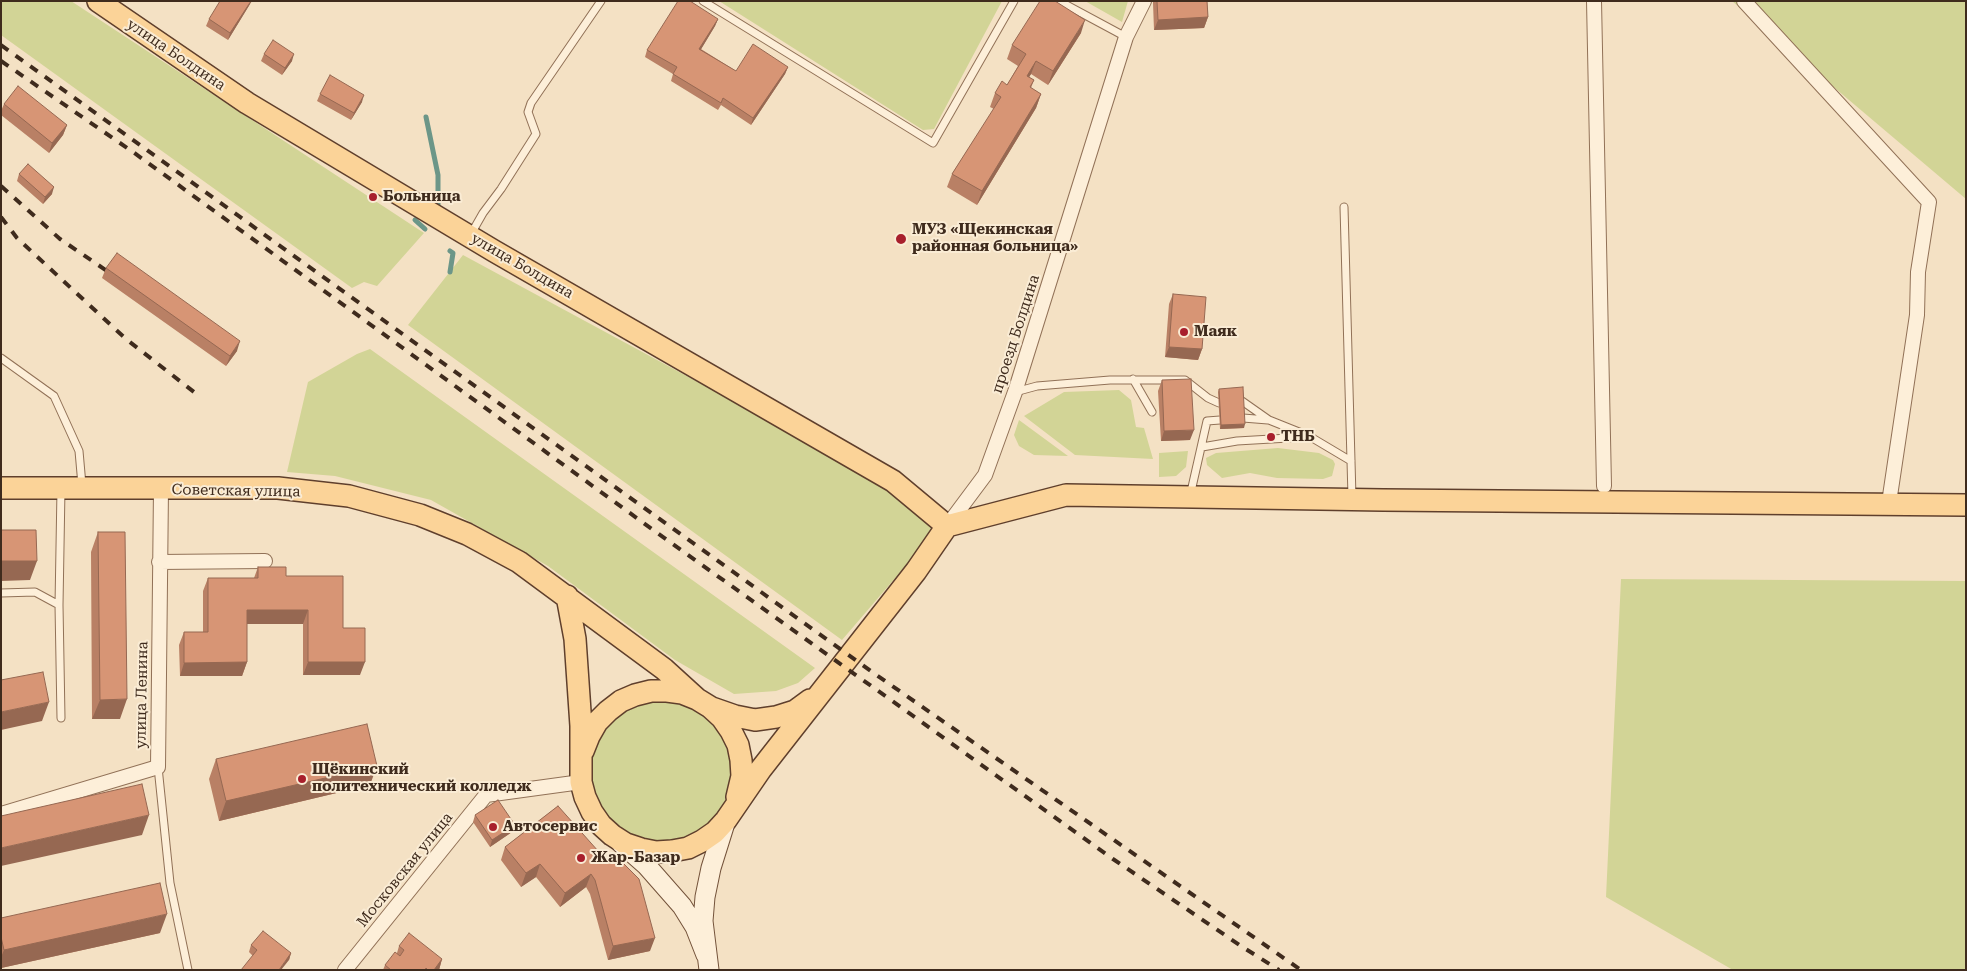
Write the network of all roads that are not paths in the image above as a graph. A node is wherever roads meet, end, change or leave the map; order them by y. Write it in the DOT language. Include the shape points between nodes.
graph roads {
  1 [pos="98,1"];
  2 [pos="601,1"];
  3 [pos="703,1"];
  4 [pos="1014,1"];
  5 [pos="1059,1"];
  6 [pos="1144,1"];
  7 [pos="1594,1"];
  8 [pos="1744,1"];
  9 [pos="1126,37"];
  10 [pos="1344,207"];
  11 [pos="469,236"];
  12 [pos="1,358"];
  13 [pos="1133,379"];
  14 [pos="1015,392"];
  15 [pos="1242,402"];
  16 [pos="1219,403"];
  17 [pos="1152,412"];
  18 [pos="1243,418"];
  19 [pos="1220,420"];
  20 [pos="1269,420"];
  21 [pos="1309,436"];
  22 [pos="1202,447"];
  23 [pos="1351,462"];
  24 [pos="1604,486"];
  25 [pos="1,488"];
  26 [pos="83,488"];
  27 [pos="62,489"];
  28 [pos="161,490"];
  29 [pos="1890,496"];
  30 [pos="1190,497"];
  31 [pos="1352,500"];
  32 [pos="1966,505"];
  33 [pos="947,526"];
  34 [pos="265,560"];
  35 [pos="160,562"];
  36 [pos="1,593"];
  37 [pos="567,596"];
  38 [pos="59,605"];
  39 [pos="820,693"];
  40 [pos="704,703"];
  41 [pos="61,718"];
  42 [pos="158,767"];
  43 [pos="581,774"];
  44 [pos="1,814"];
  45 [pos="730,814"];
  46 [pos="612,836"];
  47 [pos="709,965"];
  48 [pos="188,970"];
  49 [pos="345,970"];
  1 -- 11 [label="main road, улица Болдина" via="247,103"];
  2 -- 11 [label="lane" via="531,103 528,112 536,134"];
  3 -- 4 [label="lane" via="933,143"];
  5 -- 9 [label="lane"];
  6 -- 9 [label="street, проезд Болдина"];
  7 -- 24 [label="street"];
  8 -- 29 [label="street" via="1929,202 1918,272 1917,315"];
  9 -- 14 [label="street, проезд Болдина"];
  10 -- 23 [label="lane"];
  11 -- 33 [label="main road, улица Болдина" via="893,481"];
  12 -- 26 [label="lane" via="54,396 79,451"];
  13 -- 14 [label="lane" via="1037,386"];
  13 -- 16 [label="lane" via="1185,380"];
  13 -- 17 [label="lane"];
  14 -- 33 [label="street, проезд Болдина" via="985,475"];
  15 -- 20 [label="lane"];
  18 -- 20 [label="lane"];
  19 -- 22 [label="lane" via="1207,421"];
  20 -- 21 [label="lane"];
  21 -- 22 [label="lane"];
  21 -- 23 [label="lane"];
  22 -- 30 [label="lane"];
  23 -- 31 [label="lane"];
  25 -- 27 [label="main road, Советская улица"];
  26 -- 27 [label="main road, Советская улица"];
  26 -- 28 [label="main road, Советская улица"];
  27 -- 38 [label="lane"];
  28 -- 35 [label="street, улица Ленина"];
  28 -- 37 [label="main road, Советская улица" via="278,488 348,496 420,515 467,534 519,562"];
  30 -- 31 [label="main road"];
  30 -- 33 [label="main road" via="1066,495"];
  31 -- 32 [label="main road"];
  33 -- 39 [label="main road" via="916,571"];
  34 -- 35 [label="street"];
  35 -- 42 [label="street, улица Ленина"];
  36 -- 38 [label="lane" via="35,592"];
  37 -- 40 [label="main road, Советская улица"];
  37 -- 43 [label="main road" via="575,639"];
  38 -- 41 [label="lane"];
  39 -- 40 [label="main road" via="795,711 755,720"];
  39 -- 45 [label="main road"];
  40 -- 43 [label="main road" via="666,690 643,693 621,701 597,722 583,750"];
  40 -- 45 [label="main road" via="722,718 738,745 741,784"];
  42 -- 44 [label="street, улица Ленина"];
  42 -- 48 [label="lane" via="170,883"];
  43 -- 46 [label="main road" via="585,797 592,812"];
  43 -- 49 [label="street, Московская улица" via="486,795"];
  45 -- 46 [label="main road" via="715,832 702,841 672,851 641,849"];
  45 -- 47 [label="street" via="711,868 705,898 703,921"];
  46 -- 47 [label="street" via="646,865 682,906 695,927"];
}
